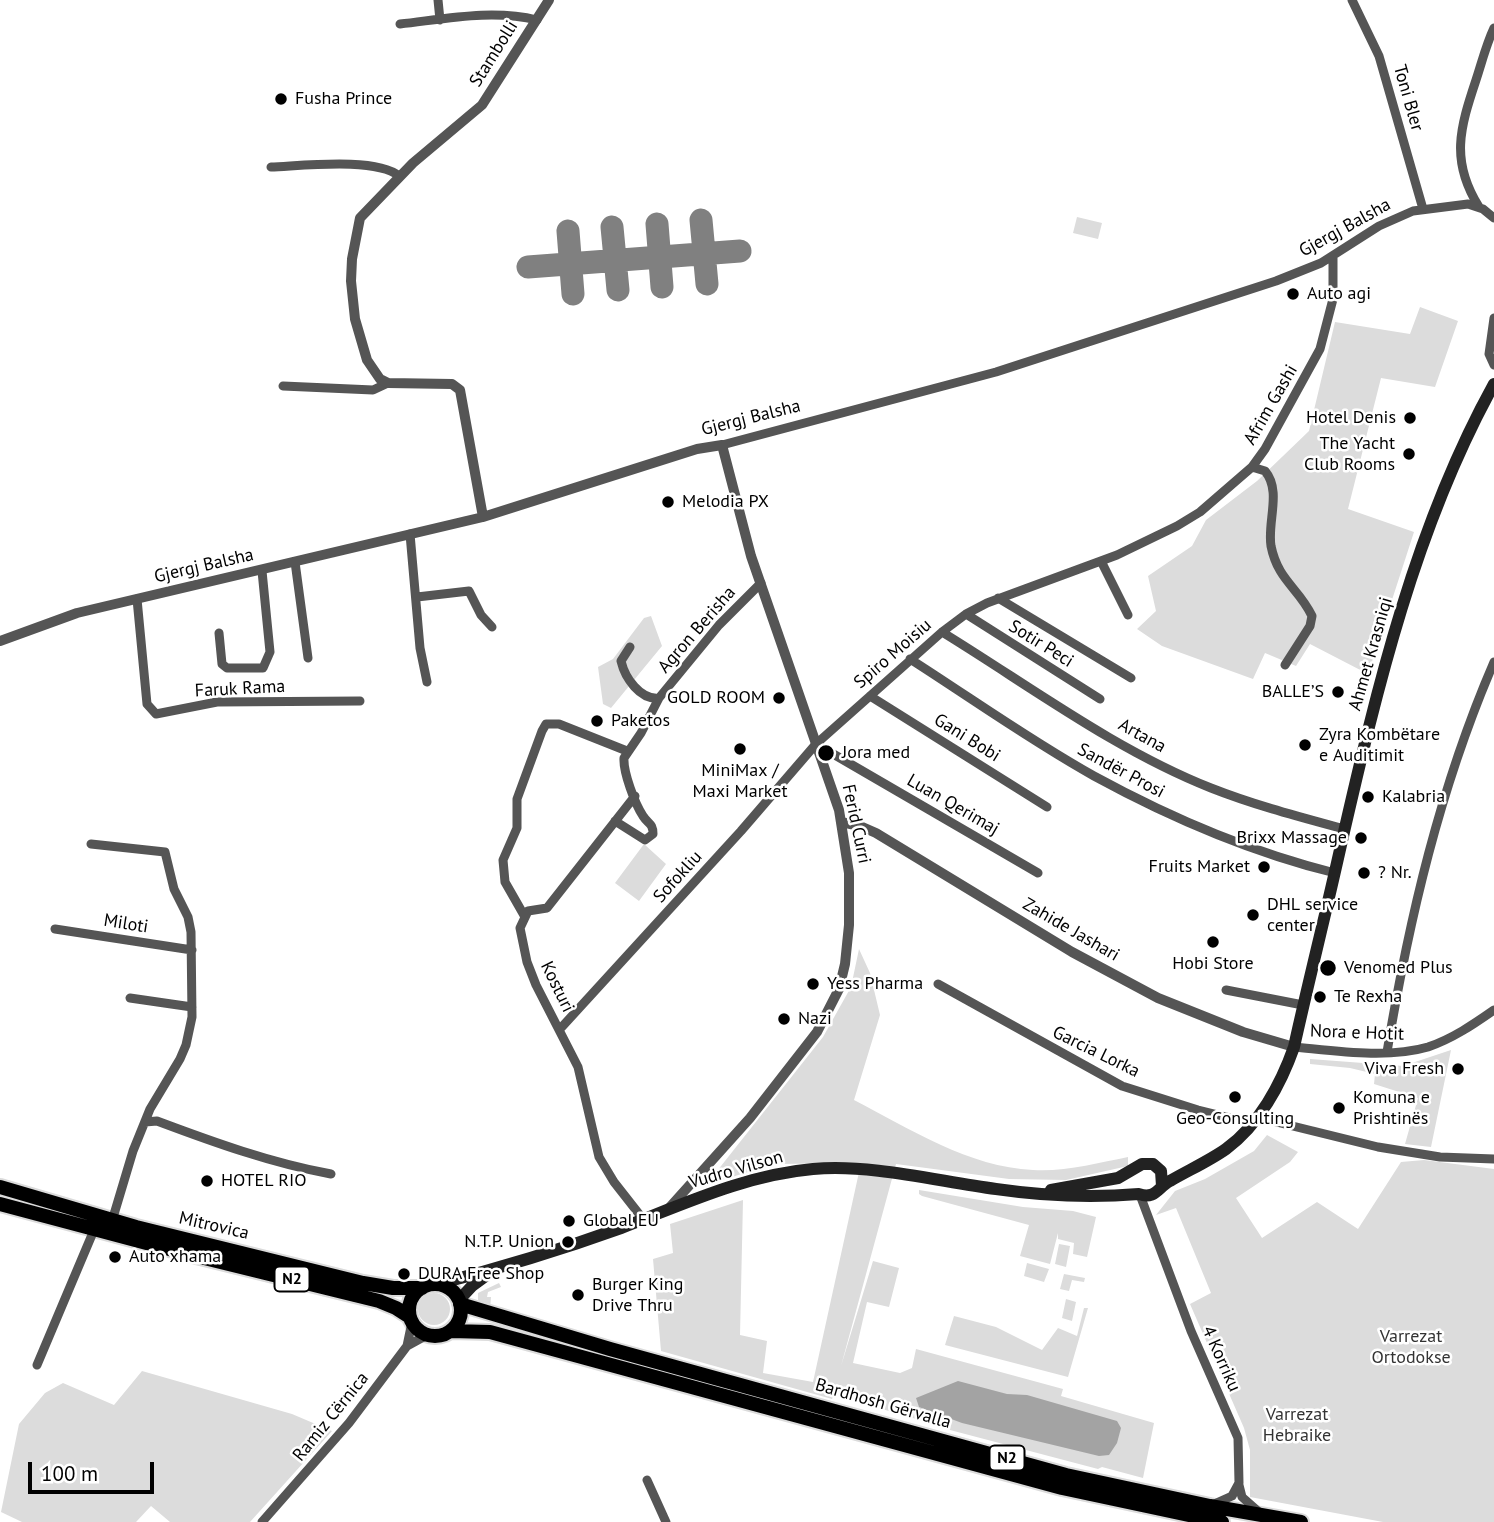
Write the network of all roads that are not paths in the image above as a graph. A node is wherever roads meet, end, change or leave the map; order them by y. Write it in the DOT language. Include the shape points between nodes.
graph roads {
  1 [pos="438,0"];
  2 [pos="549,0"];
  3 [pos="1352,0"];
  4 [pos="440,20"];
  5 [pos="537,20"];
  6 [pos="400,24"];
  7 [pos="1494,28"];
  8 [pos="271,167"];
  9 [pos="399,176"];
  10 [pos="1479,207"];
  11 [pos="1423,209"];
  12 [pos="1494,219"];
  13 [pos="1334,256"];
  14 [pos="1494,318"];
  15 [pos="1494,365"];
  16 [pos="388,383"];
  17 [pos="1494,384"];
  18 [pos="283,386"];
  19 [pos="722,444"];
  20 [pos="1252,467"];
  21 [pos="483,517"];
  22 [pos="410,534"];
  23 [pos="1101,561"];
  24 [pos="295,562"];
  25 [pos="261,571"];
  26 [pos="761,583"];
  27 [pos="417,597"];
  28 [pos="998,598"];
  29 [pos="137,599"];
  30 [pos="966,614"];
  31 [pos="1128,615"];
  32 [pos="492,627"];
  33 [pos="942,632"];
  34 [pos="219,633"];
  35 [pos="0,641"];
  36 [pos="630,647"];
  37 [pos="308,658"];
  38 [pos="910,659"];
  39 [pos="1494,662"];
  40 [pos="1285,665"];
  41 [pos="1131,678"];
  42 [pos="427,682"];
  43 [pos="870,696"];
  44 [pos="659,698"];
  45 [pos="1100,699"];
  46 [pos="360,701"];
  47 [pos="816,744"];
  48 [pos="627,751"];
  49 [pos="635,796"];
  50 [pos="1047,807"];
  51 [pos="615,821"];
  52 [pos="841,822"];
  53 [pos="1344,829"];
  54 [pos="91,844"];
  55 [pos="1038,873"];
  56 [pos="1335,873"];
  57 [pos="525,917"];
  58 [pos="55,929"];
  59 [pos="192,950"];
  60 [pos="938,984"];
  61 [pos="1226,990"];
  62 [pos="130,998"];
  63 [pos="1303,1004"];
  64 [pos="192,1007"];
  65 [pos="1494,1010"];
  66 [pos="560,1030"];
  67 [pos="1294,1046"];
  68 [pos="1387,1052"];
  69 [pos="1254,1120"];
  70 [pos="145,1122"];
  71 [pos="1494,1158"];
  72 [pos="1206,1161"];
  73 [pos="1158,1167"];
  74 [pos="1133,1170"];
  75 [pos="331,1174"];
  76 [pos="0,1188"];
  77 [pos="1160,1189"];
  78 [pos="1029,1192"];
  79 [pos="1139,1194"];
  80 [pos="0,1204"];
  81 [pos="668,1209"];
  82 [pos="1147,1214"];
  83 [pos="643,1219"];
  84 [pos="112,1221"];
  85 [pos="94,1230"];
  86 [pos="503,1267"];
  87 [pos="428,1286"];
  88 [pos="459,1302"];
  89 [pos="411,1320"];
  90 [pos="451,1331"];
  91 [pos="427,1335"];
  92 [pos="407,1346"];
  93 [pos="37,1365"];
  94 [pos="647,1480"];
  95 [pos="1239,1483"];
  96 [pos="1210,1506"];
  97 [pos="1264,1516"];
  98 [pos="262,1522"];
  99 [pos="666,1522"];
  100 [pos="1222,1522"];
  101 [pos="1301,1522"];
  1 -- 4 [label="street"];
  2 -- 5 [label="street, Stambolli"];
  3 -- 11 [label="street, Toni Bler" via="1379,56"];
  4 -- 5 [label="street" via="501,15"];
  4 -- 6 [label="street"];
  5 -- 9 [label="street, Stambolli" via="482,105"];
  7 -- 10 [label="street" via="1484,48 1461,134 1464,179"];
  8 -- 9 [label="street" via="353,165 387,169"];
  9 -- 16 [label="street, Stambolli" via="363,213 352,259 352,299 362,348 380,379"];
  10 -- 11 [label="street, Gjergj Balsha"];
  10 -- 12 [label="street"];
  11 -- 13 [label="street, Gjergj Balsha" via="1379,226"];
  13 -- 19 [label="street, Gjergj Balsha" via="1276,281 1019,365"];
  13 -- 20 [label="street, Afrim Gashi" via="1333,299 1320,349"];
  14 -- 15 [label="street" via="1489,354"];
  16 -- 18 [label="street" via="373,390"];
  16 -- 21 [label="street" via="444,383 460,390"];
  17 -- 53 [label="main road, Ahmet Krasniqi" via="1448,475 1402,605"];
  19 -- 21 [label="street, Gjergj Balsha"];
  19 -- 26 [label="street, Ferid Curri"];
  20 -- 23 [label="street, Spiro Moisiu" via="1189,520"];
  20 -- 40 [label="street, Afrim Gashi" via="1265,471 1273,491 1269,534 1277,564 1312,616"];
  21 -- 22 [label="street, Gjergj Balsha"];
  22 -- 24 [label="street, Gjergj Balsha"];
  22 -- 27 [label="street"];
  23 -- 28 [label="street, Spiro Moisiu"];
  23 -- 31 [label="street"];
  24 -- 25 [label="street, Gjergj Balsha"];
  24 -- 37 [label="street"];
  25 -- 29 [label="street, Gjergj Balsha"];
  25 -- 34 [label="street" via="271,652 263,668 227,668 222,664"];
  26 -- 44 [label="street, Agron Berisha" via="733,609"];
  26 -- 47 [label="street, Ferid Curri"];
  27 -- 32 [label="street" via="469,591"];
  27 -- 42 [label="street"];
  28 -- 30 [label="street, Spiro Moisiu"];
  28 -- 41 [label="street"];
  29 -- 35 [label="street, Gjergj Balsha" via="77,613"];
  29 -- 46 [label="street, Faruk Rama" via="148,704 156,714 217,702"];
  30 -- 33 [label="street, Spiro Moisiu"];
  30 -- 45 [label="street, Sotir Peci"];
  33 -- 38 [label="street, Spiro Moisiu"];
  33 -- 53 [label="street, Artana" via="1087,723 1175,771 1211,788"];
  36 -- 44 [label="street, Agron Berisha" via="621,661 631,683 646,696"];
  38 -- 43 [label="street, Spiro Moisiu"];
  38 -- 56 [label="street, Sandër Prosi" via="1091,775 1150,805 1252,850"];
  39 -- 68 [label="street" via="1435,827"];
  43 -- 47 [label="street, Spiro Moisiu"];
  43 -- 50 [label="street, Gani Bobi"];
  44 -- 48 [label="street, Agron Berisha"];
  47 -- 52 [label="street, Ferid Curri"];
  47 -- 55 [label="street, Luan Qerimaj"];
  47 -- 66 [label="street, Sofokliu"];
  48 -- 49 [label="street" via="624,765"];
  48 -- 57 [label="street" via="546,724 517,799 517,828 503,860 505,881"];
  49 -- 51 [label="street"];
  49 -- 51 [label="street" via="653,834 645,840"];
  51 -- 57 [label="street" via="547,908 528,911"];
  52 -- 67 [label="street, Zahide Jashari" via="876,833 1072,953 1158,998 1243,1032"];
  52 -- 81 [label="street, Ferid Curri" via="849,873 849,925 843,976 834,1001 777,1086"];
  53 -- 56 [label="main road, Ahmet Krasniqi"];
  54 -- 59 [label="street" via="165,852 174,890 188,917"];
  56 -- 63 [label="main road, Ahmet Krasniqi"];
  57 -- 66 [label="street, Kosturi" via="520,928 527,962"];
  58 -- 59 [label="street, Miloti"];
  59 -- 64 [label="street"];
  60 -- 69 [label="street, Garcia Lorka" via="1122,1086 1198,1110"];
  61 -- 63 [label="street"];
  62 -- 64 [label="street"];
  63 -- 67 [label="main road, Ahmet Krasniqi"];
  64 -- 70 [label="street" via="186,1045"];
  65 -- 68 [label="street, Nora e Hotit" via="1432,1046"];
  66 -- 83 [label="street, Kosturi" via="578,1067 599,1157"];
  67 -- 68 [label="street, Nora e Hotit"];
  67 -- 69 [label="main road, Ahmet Krasniqi" via="1280,1082"];
  69 -- 71 [label="street, Garcia Lorka" via="1389,1149 1440,1157"];
  69 -- 72 [label="main road, Ahmet Krasniqi" via="1228,1147"];
  70 -- 75 [label="street" via="156,1121"];
  70 -- 84 [label="street"];
  72 -- 73 [label="main road, Ahmet Krasniqi"];
  72 -- 77 [label="main road, Ahmet Krasniqi"];
  73 -- 74 [label="main road" via="1148,1163"];
  73 -- 77 [label="main road" via="1163,1176"];
  74 -- 78 [label="main road, Vudro Vilson" via="1105,1181"];
  74 -- 79 [label="main road" via="1130,1181"];
  76 -- 84 [label="highway, Mitrovica / N2"];
  77 -- 79 [label="main road, Ahmet Krasniqi" via="1148,1196"];
  77 -- 82 [label="street"];
  78 -- 79 [label="main road, Vudro Vilson" via="1094,1197"];
  78 -- 81 [label="main road, Vudro Vilson" via="866,1170 813,1169 761,1177"];
  79 -- 82 [label="street, 4 Korriku"];
  80 -- 85 [label="highway, Mitrovica / N2"];
  81 -- 83 [label="main road, Vudro Vilson"];
  82 -- 95 [label="street, 4 Korriku" via="1191,1331 1235,1429 1240,1447"];
  83 -- 86 [label="main road, Vudro Vilson"];
  84 -- 87 [label="highway, Mitrovica / N2" via="373,1285"];
  85 -- 89 [label="highway, Mitrovica / N2" via="379,1301"];
  85 -- 93 [label="street"];
  86 -- 87 [label="main road"];
  86 -- 88 [label="main road" via="478,1281"];
  87 -- 88 [label="highway, N2" via="449,1289"];
  87 -- 89 [label="highway" via="411,1300"];
  88 -- 90 [label="highway" via="459,1319"];
  88 -- 96 [label="highway, Bardhosh Gërvalla / N2" via="610,1349 1066,1475"];
  89 -- 91 [label="highway, N2"];
  89 -- 92 [label="street"];
  90 -- 91 [label="highway, N2"];
  90 -- 100 [label="highway, Bardhosh Gërvalla / N2" via="490,1332 1062,1488"];
  91 -- 92 [label="street, Ramiz Cërnica"];
  92 -- 98 [label="street, Ramiz Cërnica"];
  94 -- 99 [label="street"];
  95 -- 96 [label="street" via="1232,1496"];
  95 -- 97 [label="street" via="1242,1497"];
  96 -- 97 [label="highway, Bardhosh Gërvalla / N2"];
  97 -- 101 [label="highway, Bardhosh Gërvalla / N2"];
}
